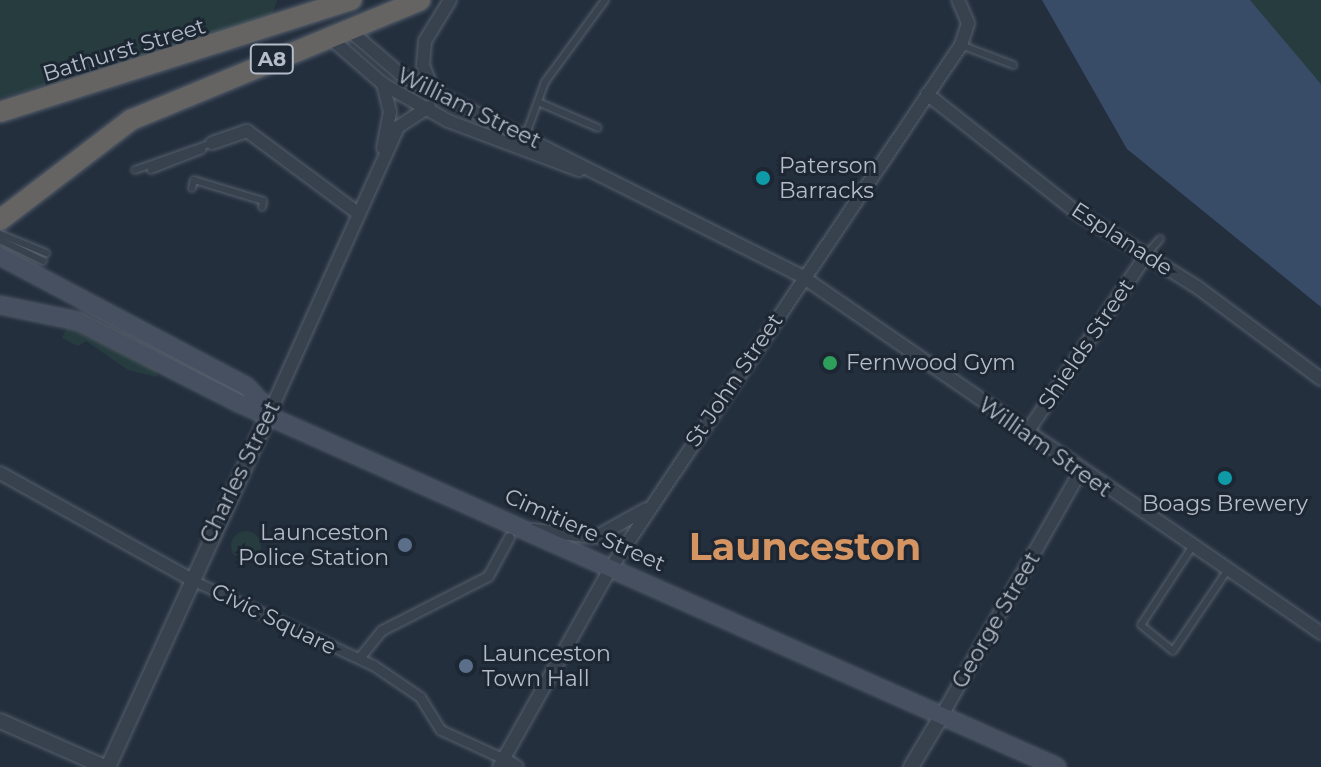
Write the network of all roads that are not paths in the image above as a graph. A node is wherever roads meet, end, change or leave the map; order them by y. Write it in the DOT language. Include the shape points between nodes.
graph roads {
  1 [pos="352,0"];
  2 [pos="420,0"];
  3 [pos="450,0"];
  4 [pos="605,0"];
  5 [pos="958,0"];
  6 [pos="317,6"];
  7 [pos="349,30"];
  8 [pos="329,37"];
  9 [pos="961,45"];
  10 [pos="1013,65"];
  11 [pos="383,84"];
  12 [pos="434,91"];
  13 [pos="927,94"];
  14 [pos="538,102"];
  15 [pos="429,107"];
  16 [pos="0,112"];
  17 [pos="598,128"];
  18 [pos="526,135"];
  19 [pos="212,143"];
  20 [pos="520,152"];
  21 [pos="597,176"];
  22 [pos="375,179"];
  23 [pos="192,188"];
  24 [pos="262,207"];
  25 [pos="358,213"];
  26 [pos="0,220"];
  27 [pos="0,234"];
  28 [pos="1160,239"];
  29 [pos="1,250"];
  30 [pos="1147,254"];
  31 [pos="803,277"];
  32 [pos="0,305"];
  33 [pos="1321,379"];
  34 [pos="270,412"];
  35 [pos="1026,434"];
  36 [pos="1080,472"];
  37 [pos="0,473"];
  38 [pos="652,505"];
  39 [pos="525,529"];
  40 [pos="509,537"];
  41 [pos="1192,547"];
  42 [pos="612,566"];
  43 [pos="1227,571"];
  44 [pos="189,578"];
  45 [pos="1321,633"];
  46 [pos="359,658"];
  47 [pos="942,715"];
  48 [pos="0,721"];
  49 [pos="501,763"];
  50 [pos="106,767"];
  51 [pos="517,767"];
  52 [pos="911,767"];
  53 [pos="1057,767"];
  1 -- 6 [label="highway, Bathurst Street / A8"];
  2 -- 7 [label="highway, A8"];
  3 -- 12 [label="street" via="425,41 424,74"];
  4 -- 14 [label="lane"];
  5 -- 9 [label="street" via="968,23"];
  6 -- 7 [label="highway"];
  6 -- 8 [label="highway"];
  6 -- 16 [label="highway, Bathurst Street / A8"];
  7 -- 8 [label="highway, A8"];
  7 -- 12 [label="street, William Street" via="379,61"];
  8 -- 11 [label="street, William Street"];
  8 -- 26 [label="highway, A8" via="172,99 79,153"];
  9 -- 10 [label="lane"];
  9 -- 13 [label="street, St John Street"];
  11 -- 15 [label="street, William Street"];
  11 -- 22 [label="street, Charles Street" via="389,123"];
  12 -- 18 [label="street, William Street"];
  13 -- 30 [label="street, Esplanade" via="1075,211"];
  13 -- 31 [label="street, St John Street"];
  14 -- 17 [label="lane"];
  14 -- 18 [label="lane"];
  15 -- 20 [label="street, William Street"];
  15 -- 22 [label="street, Charles Street" via="402,120"];
  18 -- 20 [label="lane"];
  18 -- 21 [label="street, William Street"];
  19 -- 19 [label="lane" via="151,170 137,167"];
  19 -- 25 [label="street" via="247,131"];
  20 -- 21 [label="street, William Street"];
  21 -- 31 [label="street, William Street"];
  22 -- 25 [label="street, Charles Street"];
  23 -- 24 [label="lane" via="194,180 263,201"];
  25 -- 34 [label="street, Charles Street"];
  27 -- 29 [label="lane" via="44,257"];
  28 -- 30 [label="lane"];
  29 -- 34 [label="main road, Cimitiere Street" via="246,386"];
  30 -- 33 [label="street, Esplanade"];
  30 -- 35 [label="street, Shields Street"];
  31 -- 35 [label="street, William Street"];
  31 -- 38 [label="street, St John Street"];
  32 -- 34 [label="main road, Cimitiere Street" via="36,307 78,321"];
  34 -- 39 [label="main road, Cimitiere Street"];
  34 -- 44 [label="street, Charles Street"];
  35 -- 36 [label="street, William Street"];
  36 -- 41 [label="street, William Street"];
  36 -- 47 [label="street, George Street"];
  37 -- 44 [label="street"];
  38 -- 39 [label="street" via="596,537"];
  38 -- 42 [label="street, St John Street"];
  39 -- 42 [label="main road, Cimitiere Street"];
  40 -- 46 [label="street, Civic Square" via="488,576 382,630"];
  41 -- 43 [label="street, William Street"];
  41 -- 43 [label="lane" via="1141,625 1173,651"];
  42 -- 47 [label="main road, Cimitiere Street"];
  42 -- 49 [label="street, St John Street"];
  43 -- 45 [label="street, William Street"];
  44 -- 46 [label="street, Civic Square"];
  44 -- 50 [label="street, Charles Street"];
  46 -- 49 [label="street, Civic Square" via="420,697 441,730"];
  47 -- 52 [label="street, George Street"];
  47 -- 53 [label="main road, Cimitiere Street"];
  48 -- 50 [label="street"];
  49 -- 51 [label="street"];
}
